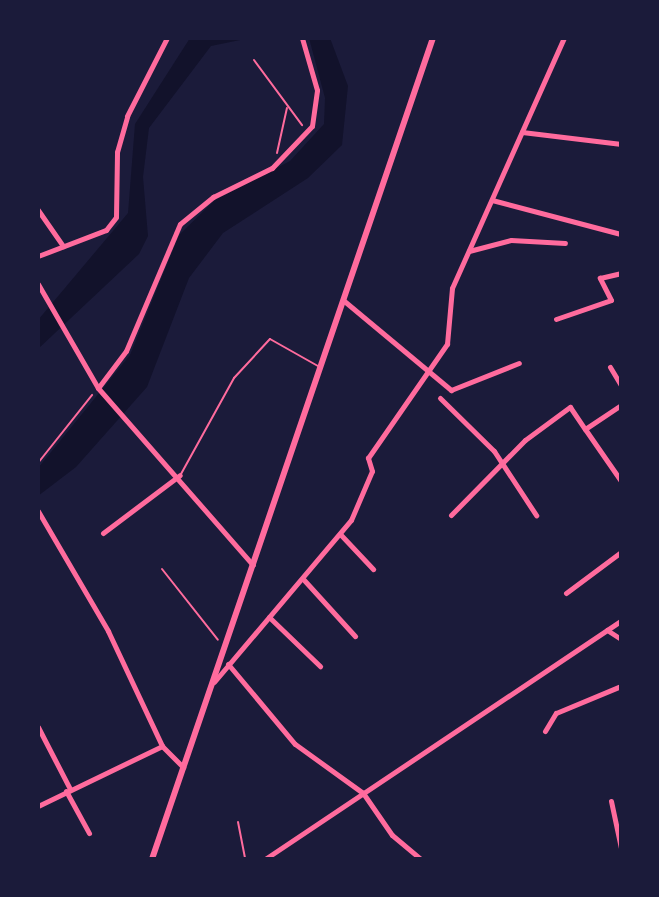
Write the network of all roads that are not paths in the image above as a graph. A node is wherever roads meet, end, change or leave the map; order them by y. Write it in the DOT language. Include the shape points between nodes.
graph roads {
  1 [pos="167,38"];
  2 [pos="302,38"];
  3 [pos="433,38"];
  4 [pos="564,38"];
  5 [pos="522,132"];
  6 [pos="621,144"];
  7 [pos="492,200"];
  8 [pos="38,210"];
  9 [pos="620,229"];
  10 [pos="565,243"];
  11 [pos="63,246"];
  12 [pos="469,251"];
  13 [pos="38,256"];
  14 [pos="621,273"];
  15 [pos="38,284"];
  16 [pos="342,300"];
  17 [pos="556,319"];
  18 [pos="519,363"];
  19 [pos="319,367"];
  20 [pos="610,367"];
  21 [pos="431,370"];
  22 [pos="621,385"];
  23 [pos="98,388"];
  24 [pos="440,398"];
  25 [pos="621,405"];
  26 [pos="585,429"];
  27 [pos="503,463"];
  28 [pos="180,475"];
  29 [pos="621,481"];
  30 [pos="38,511"];
  31 [pos="451,515"];
  32 [pos="536,515"];
  33 [pos="103,533"];
  34 [pos="341,535"];
  35 [pos="621,552"];
  36 [pos="253,565"];
  37 [pos="373,569"];
  38 [pos="304,580"];
  39 [pos="566,593"];
  40 [pos="269,617"];
  41 [pos="621,621"];
  42 [pos="607,630"];
  43 [pos="355,636"];
  44 [pos="621,639"];
  45 [pos="228,664"];
  46 [pos="320,666"];
  47 [pos="621,686"];
  48 [pos="209,688"];
  49 [pos="38,727"];
  50 [pos="545,731"];
  51 [pos="162,746"];
  52 [pos="183,767"];
  53 [pos="68,790"];
  54 [pos="363,793"];
  55 [pos="611,801"];
  56 [pos="38,806"];
  57 [pos="89,833"];
  58 [pos="621,848"];
  59 [pos="152,859"];
  60 [pos="265,859"];
  61 [pos="421,859"];
  1 -- 11 [label="street" via="127,116 117,152 116,217 106,230"];
  2 -- 23 [label="street" via="317,90 307,132 275,166 213,197 180,224 126,351"];
  3 -- 16 [label="main road"];
  4 -- 5 [label="street"];
  5 -- 6 [label="street"];
  5 -- 7 [label="street"];
  7 -- 9 [label="street"];
  7 -- 12 [label="street"];
  8 -- 11 [label="street"];
  10 -- 12 [label="street" via="511,240"];
  11 -- 13 [label="street"];
  12 -- 21 [label="street" via="452,288 447,344"];
  14 -- 17 [label="street" via="600,278 611,300"];
  15 -- 23 [label="street"];
  16 -- 19 [label="main road"];
  16 -- 21 [label="street"];
  18 -- 21 [label="street" via="451,390"];
  19 -- 28 [label="lane" via="270,339 234,378"];
  19 -- 36 [label="main road"];
  20 -- 22 [label="street"];
  21 -- 34 [label="street" via="368,458 372,471"];
  23 -- 28 [label="street"];
  24 -- 27 [label="street"];
  25 -- 26 [label="street"];
  26 -- 27 [label="street" via="570,407"];
  26 -- 29 [label="street"];
  27 -- 31 [label="street"];
  27 -- 32 [label="street"];
  28 -- 33 [label="street"];
  28 -- 36 [label="street"];
  30 -- 51 [label="street" via="108,631"];
  34 -- 37 [label="street"];
  34 -- 38 [label="street"];
  35 -- 39 [label="street"];
  36 -- 48 [label="main road"];
  38 -- 40 [label="street"];
  38 -- 43 [label="street"];
  40 -- 45 [label="street"];
  40 -- 46 [label="street"];
  41 -- 42 [label="street"];
  42 -- 44 [label="street"];
  42 -- 54 [label="street"];
  45 -- 48 [label="street"];
  45 -- 54 [label="street" via="295,744"];
  47 -- 50 [label="street" via="556,713"];
  48 -- 52 [label="main road"];
  49 -- 53 [label="street"];
  51 -- 52 [label="street"];
  51 -- 53 [label="street"];
  52 -- 59 [label="main road"];
  53 -- 56 [label="street"];
  53 -- 57 [label="street"];
  54 -- 60 [label="street"];
  54 -- 61 [label="street" via="392,835"];
  55 -- 58 [label="street"];
}
